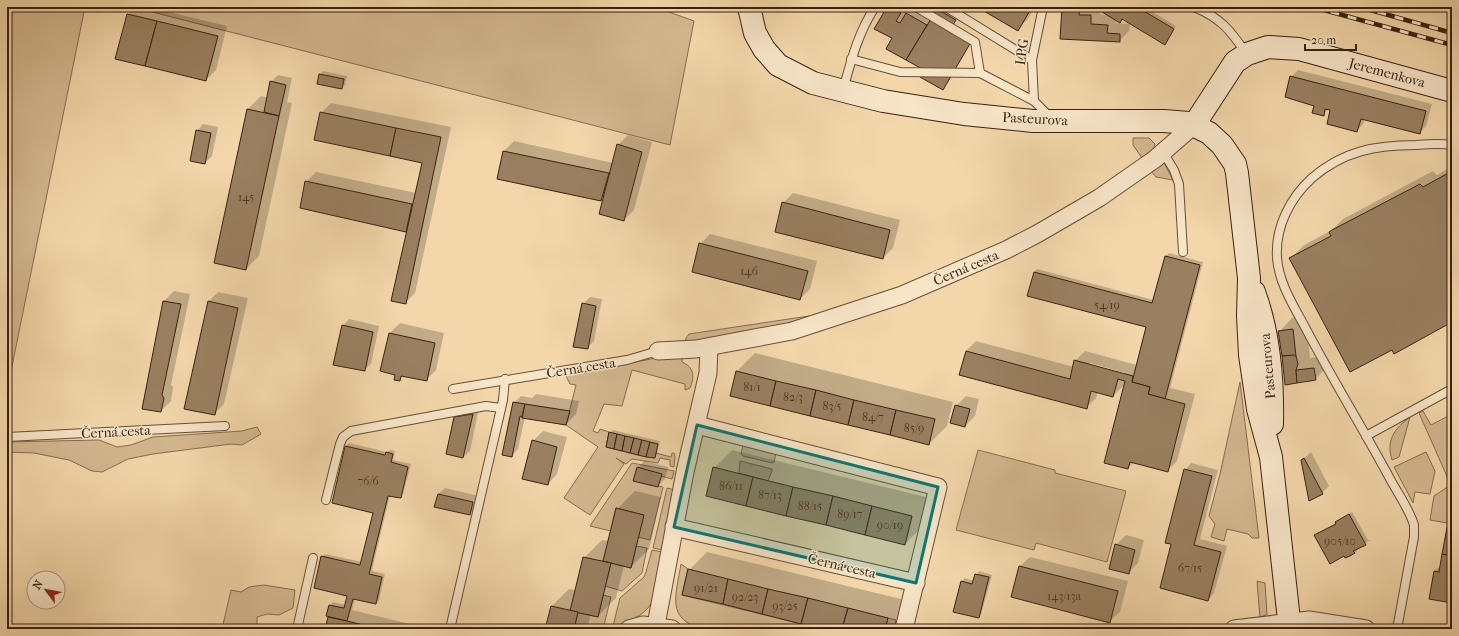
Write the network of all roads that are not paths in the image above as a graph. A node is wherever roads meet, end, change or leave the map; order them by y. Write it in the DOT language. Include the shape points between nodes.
graph roads {
  1 [pos="749,7"];
  2 [pos="874,7"];
  3 [pos="916,7"];
  4 [pos="946,7"];
  5 [pos="1043,7"];
  6 [pos="1194,7"];
  7 [pos="1247,54"];
  8 [pos="851,59"];
  9 [pos="1032,60"];
  10 [pos="980,73"];
  11 [pos="842,91"];
  12 [pos="1452,92"];
  13 [pos="1034,101"];
  14 [pos="1054,121"];
  15 [pos="1194,124"];
  16 [pos="1452,145"];
  17 [pos="1164,152"];
  18 [pos="1183,252"];
  19 [pos="709,347"];
  20 [pos="658,351"];
  21 [pos="505,380"];
  22 [pos="453,389"];
  23 [pos="1452,389"];
  24 [pos="501,408"];
  25 [pos="696,425"];
  26 [pos="225,426"];
  27 [pos="1366,436"];
  28 [pos="7,437"];
  29 [pos="326,500"];
  30 [pos="674,527"];
  31 [pos="313,558"];
  32 [pos="916,583"];
  33 [pos="1290,625"];
  34 [pos="664,627"];
  35 [pos="297,629"];
  36 [pos="450,629"];
  37 [pos="629,629"];
  38 [pos="904,629"];
  39 [pos="1234,629"];
  40 [pos="1366,629"];
  41 [pos="1397,629"];
  1 -- 11 [label="main road, Pasteurova" via="754,33 778,65 813,83"];
  2 -- 8 [label="lane" via="861,31"];
  3 -- 10 [label="lane" via="975,42"];
  4 -- 9 [label="lane"];
  5 -- 9 [label="lane, LPG"];
  6 -- 7 [label="lane" via="1224,24"];
  7 -- 12 [label="main road, Jeremenkova" via="1268,47 1299,49"];
  7 -- 15 [label="main road, Jeremenkova" via="1229,69"];
  8 -- 10 [label="lane" via="913,73"];
  8 -- 11 [label="lane"];
  9 -- 13 [label="lane, LPG"];
  10 -- 13 [label="lane"];
  11 -- 14 [label="main road, Pasteurova" via="934,110"];
  13 -- 14 [label="lane"];
  14 -- 15 [label="main road, Pasteurova" via="1164,121"];
  15 -- 17 [label="street, Černá cesta"];
  15 -- 33 [label="main road, Pasteurova" via="1215,137 1235,164 1237,173 1250,278 1248,323 1251,361 1258,409 1271,457"];
  16 -- 27 [label="lane" via="1390,145 1366,149 1341,159 1316,174 1302,188 1288,208 1280,228 1277,258 1284,287 1336,386"];
  17 -- 18 [label="lane" via="1179,184"];
  17 -- 19 [label="street, Černá cesta" via="1099,198 1037,234 902,295 812,326"];
  19 -- 20 [label="street, Černá cesta"];
  19 -- 25 [label="street" via="708,373"];
  20 -- 21 [label="lane, Černá cesta" via="627,360"];
  21 -- 22 [label="lane, Černá cesta"];
  21 -- 24 [label="lane"];
  23 -- 27 [label="lane"];
  24 -- 29 [label="lane" via="486,406 351,431 343,437 340,444"];
  24 -- 36 [label="lane"];
  25 -- 30 [label="street"];
  25 -- 32 [label="street" via="938,487"];
  26 -- 28 [label="lane, Černá cesta"];
  27 -- 41 [label="lane" via="1414,525"];
  30 -- 32 [label="street, Černá cesta"];
  30 -- 34 [label="street"];
  31 -- 35 [label="lane"];
  32 -- 38 [label="street"];
  33 -- 39 [label="street"];
  33 -- 40 [label="street" via="1314,620"];
  34 -- 37 [label="street" via="643,625"];
}
